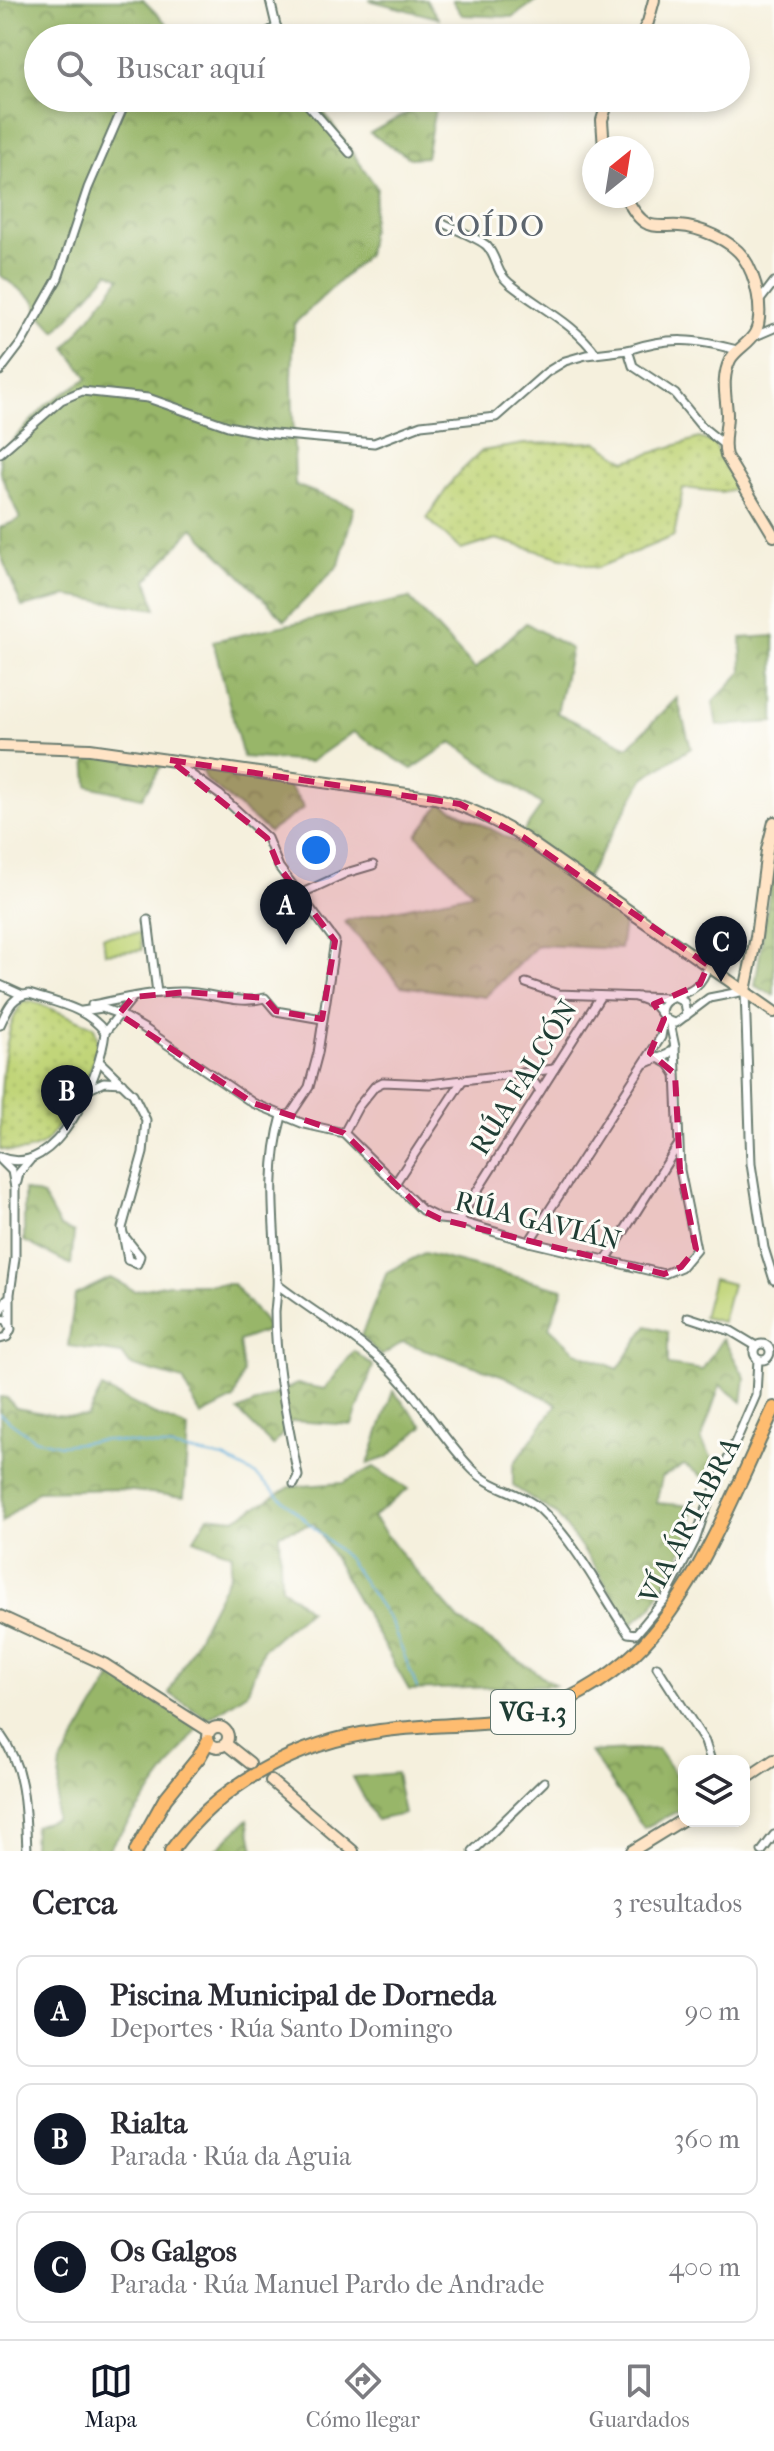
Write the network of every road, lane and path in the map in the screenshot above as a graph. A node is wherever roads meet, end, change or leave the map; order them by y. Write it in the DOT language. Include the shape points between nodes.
graph roads {
  1 [pos="270,0"];
  2 [pos="654,0"];
  3 [pos="276,24"];
  4 [pos="647,24"];
  5 [pos="121,112"];
  6 [pos="314,112"];
  7 [pos="605,112"];
  8 [pos="603,136"];
  9 [pos="350,153"];
  10 [pos="632,208"];
  11 [pos="443,223"];
  12 [pos="774,282"];
  13 [pos="758,303"];
  14 [pos="774,328"];
  15 [pos="753,337"];
  16 [pos="628,350"];
  17 [pos="737,350"];
  18 [pos="596,354"];
  19 [pos="0,371"];
  20 [pos="722,443"];
  21 [pos="0,453"];
  22 [pos="774,536"];
  23 [pos="0,746"];
  24 [pos="170,760"];
  25 [pos="774,822"];
  26 [pos="373,865"];
  27 [pos="298,895"];
  28 [pos="148,920"];
  29 [pos="708,965"];
  30 [pos="526,983"];
  31 [pos="0,985"];
  32 [pos="745,991"];
  33 [pos="157,993"];
  34 [pos="22,995"];
  35 [pos="133,997"];
  36 [pos="600,997"];
  37 [pos="635,997"];
  38 [pos="672,998"];
  39 [pos="78,1010"];
  40 [pos="774,1012"];
  41 [pos="119,1014"];
  42 [pos="322,1019"];
  43 [pos="665,1019"];
  44 [pos="683,1019"];
  45 [pos="0,1025"];
  46 [pos="105,1032"];
  47 [pos="675,1044"];
  48 [pos="656,1057"];
  49 [pos="100,1062"];
  50 [pos="554,1069"];
  51 [pos="524,1074"];
  52 [pos="675,1074"];
  53 [pos="635,1076"];
  54 [pos="462,1081"];
  55 [pos="123,1083"];
  56 [pos="89,1089"];
  57 [pos="540,1091"];
  58 [pos="282,1116"];
  59 [pos="344,1133"];
  60 [pos="678,1145"];
  61 [pos="0,1158"];
  62 [pos="31,1159"];
  63 [pos="396,1182"];
  64 [pos="15,1188"];
  65 [pos="458,1221"];
  66 [pos="124,1236"];
  67 [pos="529,1242"];
  68 [pos="606,1260"];
  69 [pos="774,1280"];
  70 [pos="278,1285"];
  71 [pos="10,1294"];
  72 [pos="0,1316"];
  73 [pos="688,1317"];
  74 [pos="10,1324"];
  75 [pos="773,1338"];
  76 [pos="0,1339"];
  77 [pos="756,1346"];
  78 [pos="768,1346"];
  79 [pos="758,1359"];
  80 [pos="771,1359"];
  81 [pos="774,1408"];
  82 [pos="294,1484"];
  83 [pos="0,1616"];
  84 [pos="657,1667"];
  85 [pos="0,1734"];
  86 [pos="209,1736"];
  87 [pos="226,1744"];
  88 [pos="709,1755"];
  89 [pos="774,1760"];
  90 [pos="250,1763"];
  91 [pos="750,1776"];
  92 [pos="271,1781"];
  93 [pos="544,1782"];
  94 [pos="678,1823"];
  95 [pos="774,1835"];
  96 [pos="27,1851"];
  97 [pos="136,1851"];
  98 [pos="171,1851"];
  99 [pos="353,1851"];
  100 [pos="473,1851"];
  101 [pos="632,1851"];
  102 [pos="762,1851"];
  1 -- 3 [label="street"];
  2 -- 4 [label="street"];
  5 -- 19 [label="street" via="58,278"];
  6 -- 9 [label="street"];
  7 -- 8 [label="street"];
  10 -- 13 [label="street" via="649,224 694,227 741,253"];
  11 -- 18 [label="street" via="485,243 508,283 582,335"];
  12 -- 13 [label="street"];
  13 -- 15 [label="street"];
  14 -- 15 [label="street"];
  15 -- 17 [label="street"];
  16 -- 17 [label="street" via="670,339"];
  16 -- 18 [label="street"];
  16 -- 20 [label="street" via="633,366 675,394"];
  17 -- 20 [label="street" via="723,384 727,412"];
  18 -- 21 [label="street" via="565,361 547,372 496,417 421,425 374,443 263,433 148,398 82,391 61,400"];
  20 -- 22 [label="street"];
  23 -- 24 [label="street" via="90,749"];
  24 -- 27 [label="street" via="220,795 267,838"];
  24 -- 29 [label="street" via="460,804 523,837"];
  25 -- 32 [label="street"];
  26 -- 27 [label="street"];
  27 -- 42 [label="street" via="335,941"];
  28 -- 33 [label="street"];
  29 -- 32 [label="street"];
  29 -- 38 [label="street" via="700,984"];
  30 -- 36 [label="street" via="558,994"];
  31 -- 34 [label="street"];
  32 -- 40 [label="street"];
  32 -- 44 [label="street" via="709,998"];
  32 -- 69 [label="street" via="751,1164"];
  33 -- 35 [label="street"];
  33 -- 42 [label="street" via="241,1001 265,998 276,1011"];
  34 -- 39 [label="street"];
  34 -- 45 [label="street" via="10,1004"];
  35 -- 39 [label="street"];
  35 -- 41 [label="street"];
  36 -- 37 [label="street"];
  36 -- 50 [label="street, RÚA FALCÓN"];
  37 -- 38 [label="street"];
  37 -- 43 [label="street"];
  38 -- 43 [label="street" via="661,1006"];
  38 -- 44 [label="street" via="684,1002"];
  39 -- 41 [label="street" via="102,1008"];
  39 -- 46 [label="street"];
  41 -- 46 [label="street"];
  41 -- 58 [label="street, RÚA GAVIÁN" via="253,1103"];
  42 -- 58 [label="street" via="309,1087 291,1114"];
  43 -- 44 [label="street"];
  43 -- 47 [label="street, RÚA GAVIÁN"];
  43 -- 53 [label="street" via="661,1037"];
  44 -- 47 [label="street, RÚA GAVIÁN"];
  46 -- 49 [label="street"];
  47 -- 48 [label="street" via="668,1054"];
  47 -- 52 [label="street, RÚA GAVIÁN"];
  48 -- 52 [label="street"];
  48 -- 53 [label="street"];
  49 -- 55 [label="street"];
  49 -- 56 [label="street"];
  50 -- 51 [label="street"];
  50 -- 57 [label="street, RÚA FALCÓN"];
  51 -- 54 [label="street"];
  51 -- 57 [label="street"];
  52 -- 60 [label="street, RÚA GAVIÁN"];
  53 -- 67 [label="street"];
  54 -- 59 [label="street" via="383,1082 358,1107"];
  54 -- 63 [label="street"];
  55 -- 56 [label="street" via="104,1082"];
  55 -- 66 [label="street" via="146,1120"];
  56 -- 62 [label="street" via="58,1138"];
  57 -- 65 [label="street, RÚA FALCÓN"];
  58 -- 59 [label="street, RÚA GAVIÁN"];
  58 -- 70 [label="street" via="272,1189"];
  59 -- 63 [label="street, RÚA GAVIÁN"];
  60 -- 68 [label="street"];
  60 -- 68 [label="street, RÚA GAVIÁN" via="696,1249 681,1267 664,1274"];
  61 -- 62 [label="street"];
  61 -- 64 [label="street" via="12,1171"];
  62 -- 64 [label="street"];
  63 -- 65 [label="street, RÚA GAVIÁN" via="422,1210"];
  64 -- 71 [label="street"];
  65 -- 67 [label="street, RÚA GAVIÁN"];
  66 -- 66 [label="street" via="128,1260 137,1264 138,1253"];
  67 -- 68 [label="street, RÚA GAVIÁN"];
  70 -- 79 [label="street" via="386,1365 485,1481 538,1507 579,1552 628,1633 636,1634 665,1599 689,1555 756,1395"];
  70 -- 82 [label="street" via="280,1378 298,1476"];
  71 -- 72 [label="street"];
  71 -- 74 [label="street"];
  72 -- 74 [label="street"];
  73 -- 77 [label="street"];
  74 -- 76 [label="street" via="9,1336"];
  75 -- 78 [label="street"];
  77 -- 78 [label="street"];
  77 -- 79 [label="street"];
  78 -- 80 [label="street"];
  79 -- 80 [label="street"];
  81 -- 98 [label="highway, VÍA ÁRTABRA / VG-1.3" via="690,1581 652,1636 626,1662 579,1693 504,1721 381,1730 298,1751 228,1792"];
  83 -- 86 [label="street" via="104,1664"];
  84 -- 88 [label="street"];
  85 -- 96 [label="street" via="18,1763"];
  86 -- 87 [label="street" via="216,1747"];
  86 -- 87 [label="street" via="215,1727 224,1729"];
  86 -- 97 [label="highway"];
  87 -- 90 [label="street"];
  89 -- 91 [label="street"];
  92 -- 99 [label="street"];
  93 -- 100 [label="street"];
  94 -- 101 [label="street"];
  95 -- 102 [label="street"];
}
